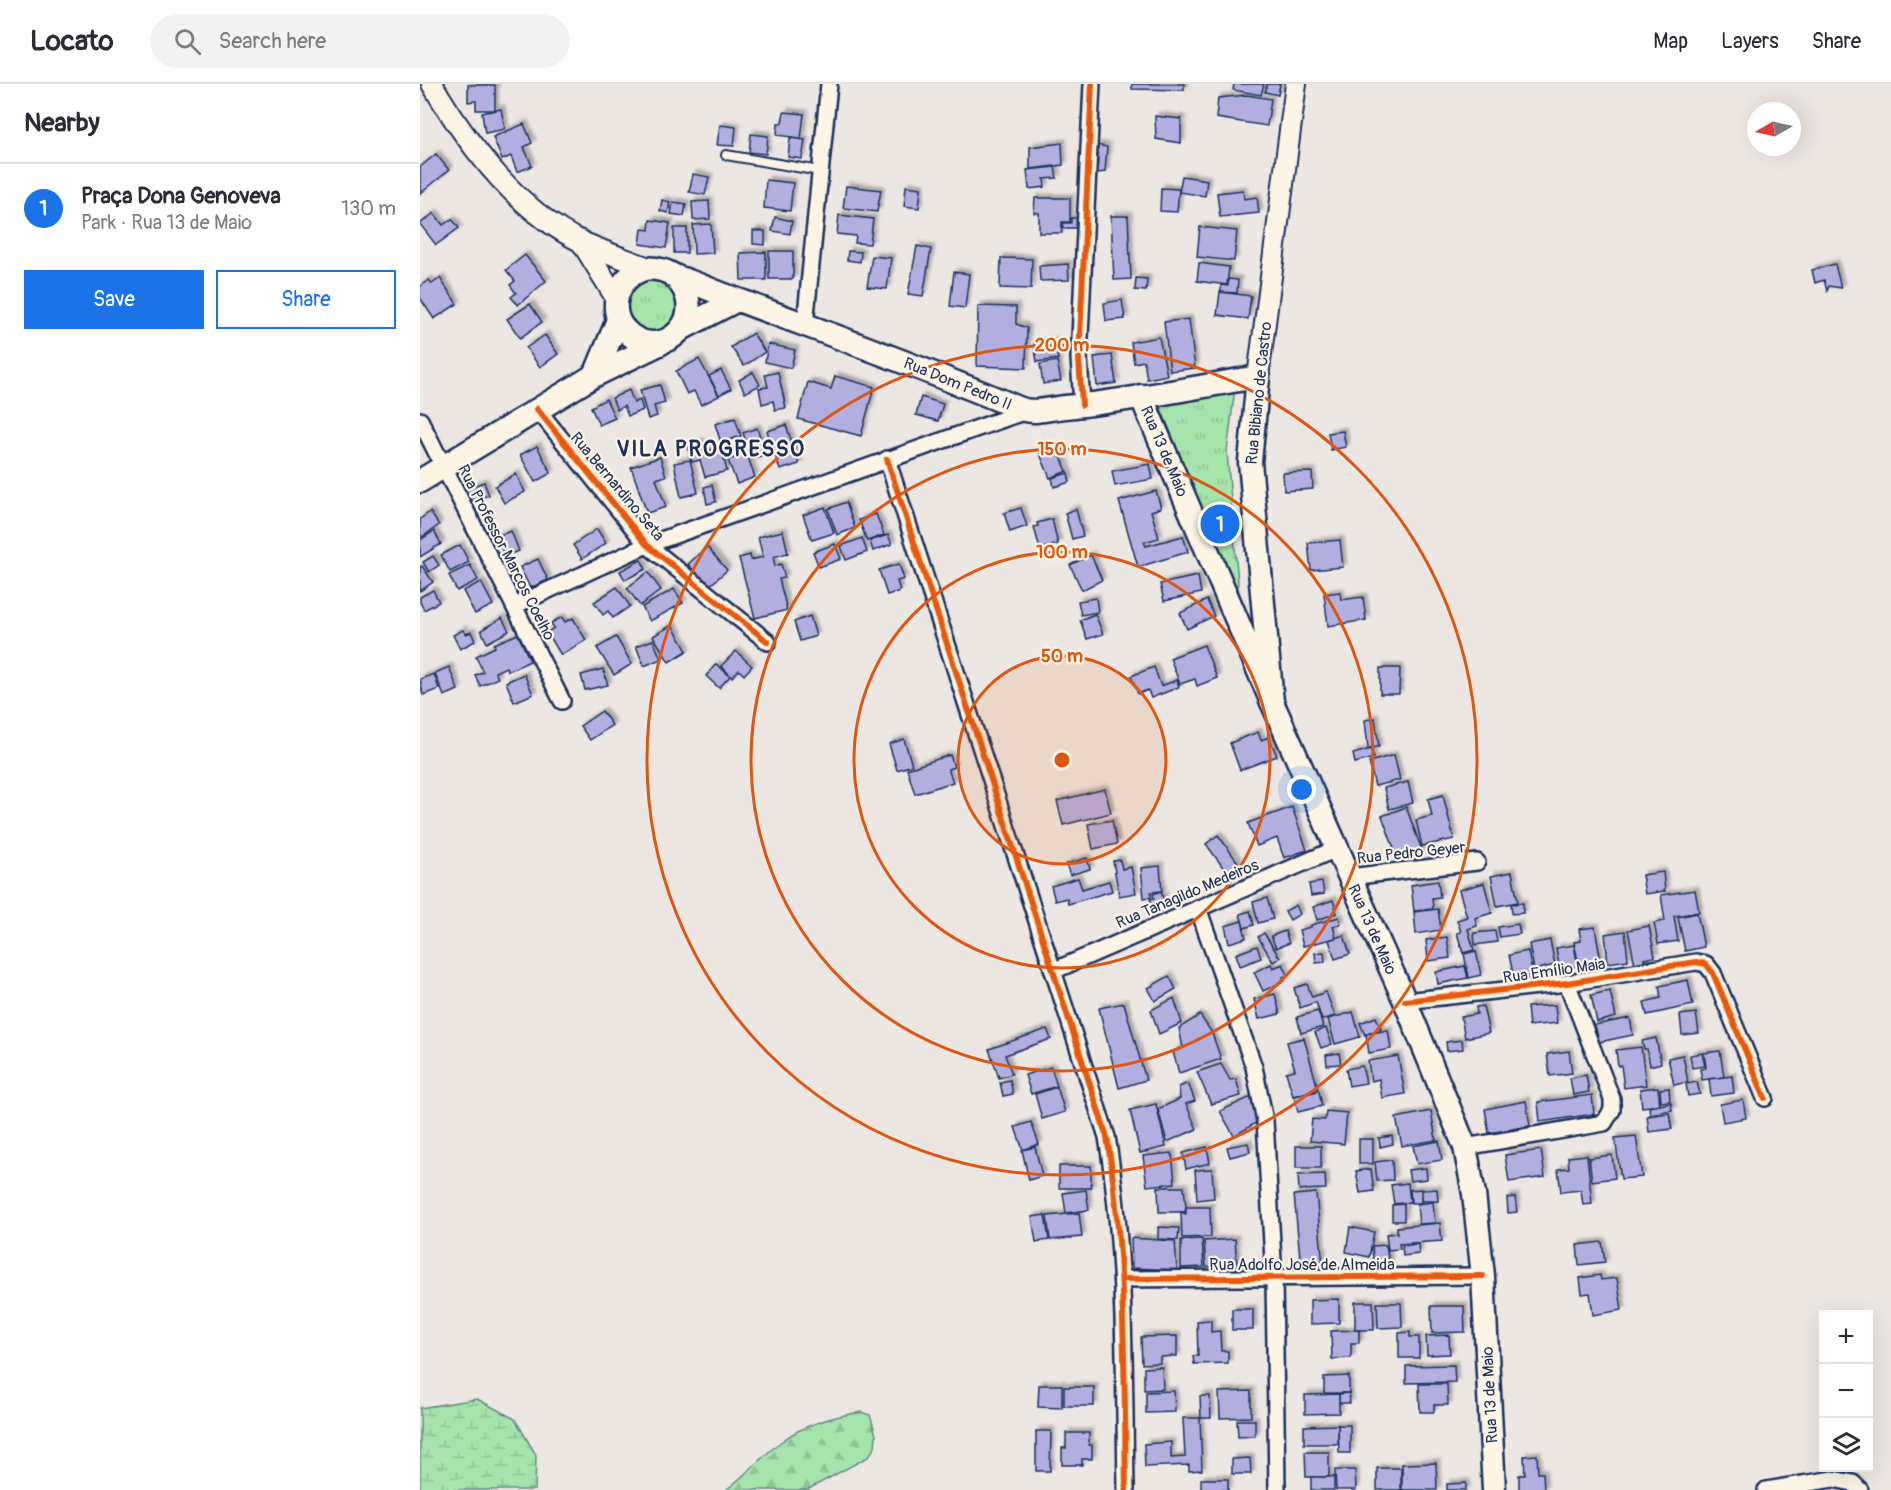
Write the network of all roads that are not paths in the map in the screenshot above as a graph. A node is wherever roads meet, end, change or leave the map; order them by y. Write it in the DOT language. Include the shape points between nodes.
graph roads {
  1 [pos="432,84"];
  2 [pos="829,84"];
  3 [pos="1092,84"];
  4 [pos="1296,84"];
  5 [pos="726,155"];
  6 [pos="820,171"];
  7 [pos="581,241"];
  8 [pos="651,268"];
  9 [pos="674,276"];
  10 [pos="737,300"];
  11 [pos="617,309"];
  12 [pos="805,324"];
  13 [pos="672,335"];
  14 [pos="595,375"];
  15 [pos="1258,377"];
  16 [pos="1141,396"];
  17 [pos="1082,405"];
  18 [pos="537,409"];
  19 [pos="1026,411"];
  20 [pos="420,420"];
  21 [pos="887,459"];
  22 [pos="443,466"];
  23 [pos="420,481"];
  24 [pos="647,545"];
  25 [pos="514,606"];
  26 [pos="768,642"];
  27 [pos="562,701"];
  28 [pos="1272,702"];
  29 [pos="1336,849"];
  30 [pos="1477,862"];
  31 [pos="1349,877"];
  32 [pos="1198,908"];
  33 [pos="1053,971"];
  34 [pos="1567,983"];
  35 [pos="1405,1001"];
  36 [pos="1764,1098"];
  37 [pos="1465,1147"];
  38 [pos="1483,1276"];
  39 [pos="1274,1278"];
  40 [pos="1122,1279"];
  41 [pos="1856,1486"];
  42 [pos="1126,1490"];
  43 [pos="1277,1490"];
  44 [pos="1494,1490"];
  45 [pos="1766,1490"];
  1 -- 7 [label="street, Rua Dom Pedro II" via="451,116 500,179 533,210"];
  2 -- 6 [label="street"];
  3 -- 17 [label="street" via="1078,358"];
  4 -- 15 [label="street, Rua Bibiano de Castro"];
  5 -- 6 [label="lane"];
  6 -- 12 [label="street"];
  7 -- 8 [label="street, Rua Dom Pedro II"];
  7 -- 11 [label="street, Rua Dom Pedro II"];
  8 -- 9 [label="main road, Rua Dom Pedro II"];
  8 -- 11 [label="main road" via="628,277 620,287"];
  9 -- 10 [label="main road, Rua Dom Pedro II"];
  9 -- 13 [label="main road" via="683,284 689,307 687,319"];
  10 -- 12 [label="main road, Rua Dom Pedro II"];
  10 -- 13 [label="main road"];
  11 -- 13 [label="main road, Rua Dom Pedro II" via="632,337 642,341"];
  11 -- 14 [label="main road"];
  12 -- 19 [label="main road, Rua Dom Pedro II"];
  13 -- 14 [label="main road"];
  14 -- 18 [label="main road"];
  15 -- 16 [label="main road, Rua Dom Pedro II"];
  15 -- 28 [label="main road, Rua Bibiano de Castro" via="1250,462"];
  16 -- 17 [label="main road, Rua Dom Pedro II"];
  16 -- 28 [label="main road, Rua 13 de Maio"];
  17 -- 19 [label="main road, Rua Dom Pedro II"];
  18 -- 22 [label="main road"];
  18 -- 24 [label="street, Rua Bernardino Seta"];
  19 -- 21 [label="street"];
  20 -- 22 [label="street, Rua Professor Marcos Coelho"];
  21 -- 24 [label="street"];
  21 -- 33 [label="street"];
  22 -- 23 [label="main road"];
  22 -- 25 [label="street, Rua Professor Marcos Coelho"];
  24 -- 25 [label="street"];
  24 -- 26 [label="street, Rua Bernardino Seta"];
  25 -- 27 [label="street, Rua Professor Marcos Coelho"];
  28 -- 29 [label="main road, Rua 13 de Maio"];
  29 -- 31 [label="main road, Rua 13 de Maio"];
  29 -- 32 [label="street, Rua Tanagildo Medeiros"];
  30 -- 31 [label="street, Rua Pedro Geyer"];
  31 -- 35 [label="main road, Rua 13 de Maio"];
  32 -- 33 [label="street, Rua Tanagildo Medeiros"];
  32 -- 39 [label="street" via="1254,1067 1265,1121"];
  33 -- 40 [label="street" via="1107,1137"];
  34 -- 35 [label="street, Rua Emílio Maia"];
  34 -- 36 [label="street, Rua Emílio Maia" via="1696,962 1706,964"];
  34 -- 37 [label="street" via="1612,1099 1612,1110 1604,1123"];
  35 -- 37 [label="main road, Rua 13 de Maio"];
  37 -- 38 [label="main road, Rua 13 de Maio"];
  38 -- 39 [label="street, Rua Adolfo José de Almeida"];
  38 -- 44 [label="main road, Rua 13 de Maio"];
  39 -- 40 [label="street, Rua Adolfo José de Almeida"];
  39 -- 43 [label="street"];
  40 -- 42 [label="street"];
  41 -- 45 [label="street" via="1833,1479"];
}
